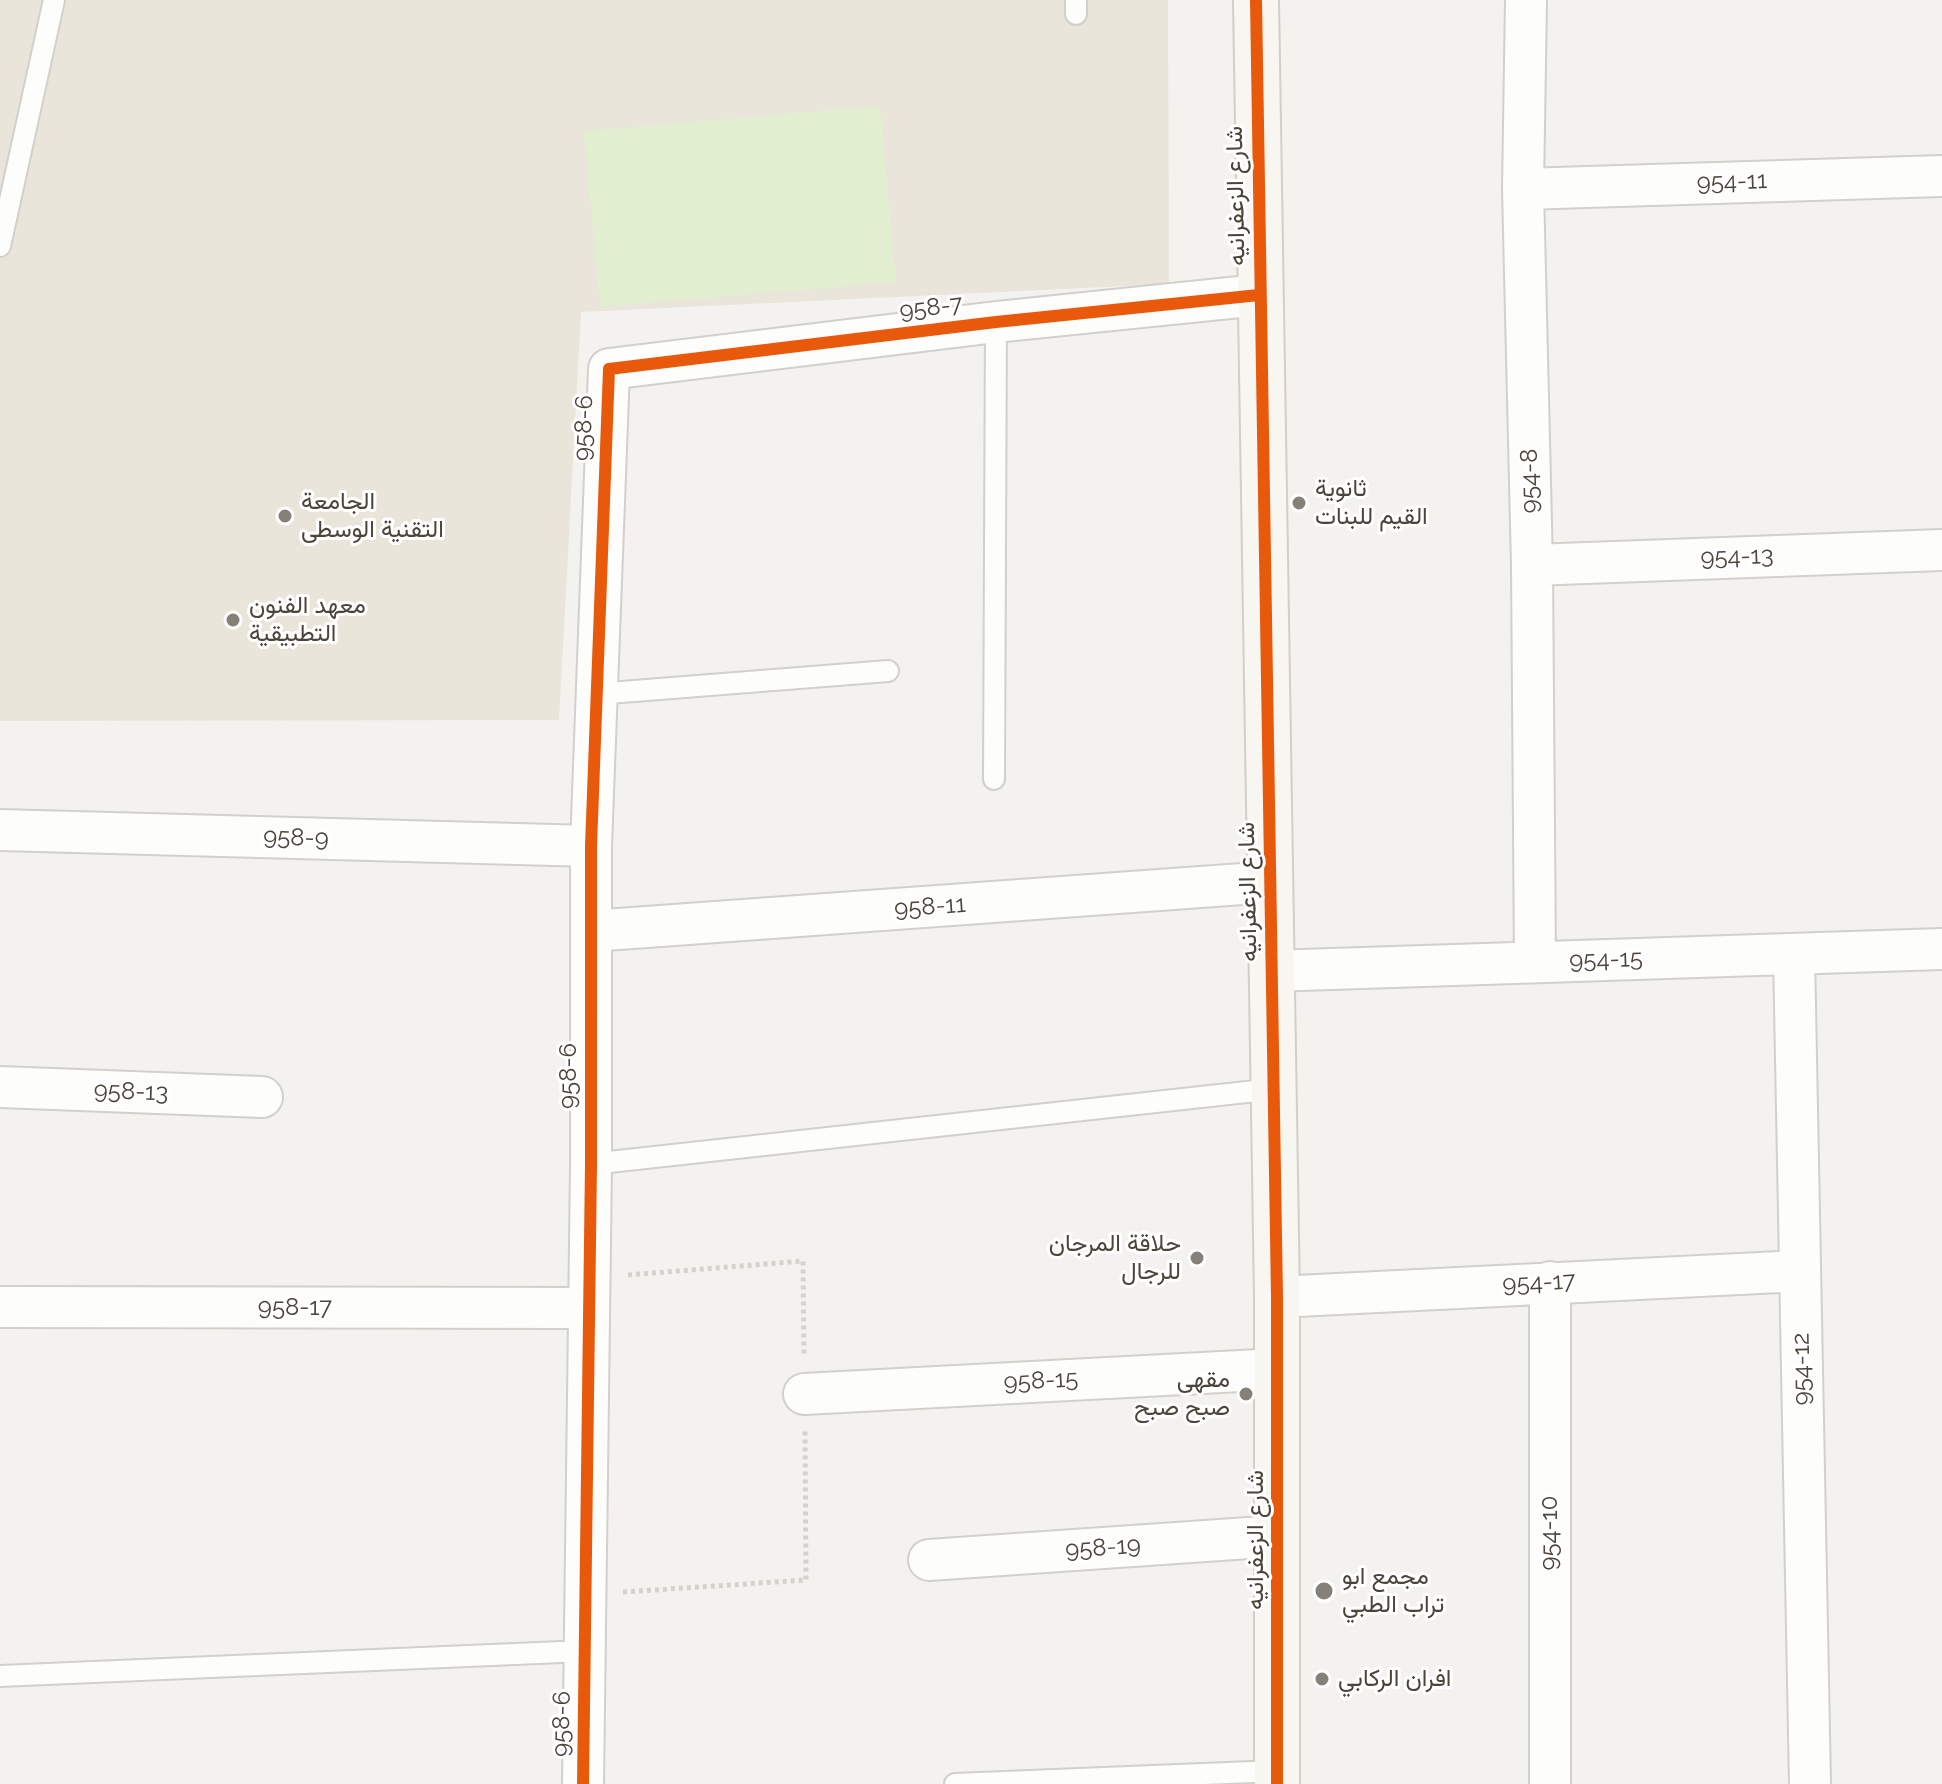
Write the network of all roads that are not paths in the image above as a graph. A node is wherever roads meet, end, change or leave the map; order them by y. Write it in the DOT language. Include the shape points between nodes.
graph roads {
  1 [pos="54,0"];
  2 [pos="1256,0"];
  3 [pos="1526,0"];
  4 [pos="1942,176"];
  5 [pos="1523,189"];
  6 [pos="0,246"];
  7 [pos="1259,295"];
  8 [pos="996,322"];
  9 [pos="609,369"];
  10 [pos="1942,550"];
  11 [pos="1532,565"];
  12 [pos="888,671"];
  13 [pos="596,694"];
  14 [pos="994,779"];
  15 [pos="0,830"];
  16 [pos="591,846"];
  17 [pos="1270,882"];
  18 [pos="591,931"];
  19 [pos="1942,949"];
  20 [pos="1794,954"];
  21 [pos="1535,962"];
  22 [pos="1271,971"];
  23 [pos="0,1087"];
  24 [pos="1274,1089"];
  25 [pos="262,1097"];
  26 [pos="591,1164"];
  27 [pos="1800,1271"];
  28 [pos="1550,1282"];
  29 [pos="590,1293"];
  30 [pos="1277,1297"];
  31 [pos="0,1307"];
  32 [pos="1278,1369"];
  33 [pos="804,1394"];
  34 [pos="1278,1536"];
  35 [pos="929,1560"];
  36 [pos="585,1651"];
  37 [pos="0,1676"];
  38 [pos="1277,1778"];
  39 [pos="583,1784"];
  40 [pos="955,1784"];
  41 [pos="1550,1784"];
  42 [pos="1810,1784"];
  1 -- 6 [label="lane"];
  2 -- 7 [label="street, شارع الزعفرانيه"];
  3 -- 5 [label="street, 954-8"];
  4 -- 5 [label="street, 954-11"];
  5 -- 11 [label="street, 954-8"];
  7 -- 8 [label="street, 958-7"];
  7 -- 17 [label="street, شارع الزعفرانيه"];
  8 -- 9 [label="street, 958-7"];
  8 -- 14 [label="lane"];
  9 -- 13 [label="street, 958-6"];
  10 -- 11 [label="street, 954-13"];
  11 -- 21 [label="street, 954-8"];
  12 -- 13 [label="lane"];
  13 -- 16 [label="street, 958-6"];
  15 -- 16 [label="street, 958-9"];
  16 -- 18 [label="street, 958-6"];
  17 -- 18 [label="street, 958-11"];
  17 -- 22 [label="street, شارع الزعفرانيه"];
  18 -- 26 [label="street, 958-6"];
  19 -- 20 [label="street, 954-15"];
  20 -- 21 [label="street, 954-15"];
  20 -- 27 [label="street, 954-12"];
  21 -- 22 [label="street, 954-15"];
  22 -- 24 [label="street, شارع الزعفرانيه"];
  23 -- 25 [label="street, 958-13"];
  24 -- 26 [label="lane"];
  24 -- 30 [label="street, شارع الزعفرانيه"];
  26 -- 29 [label="street, 958-6"];
  27 -- 28 [label="street, 954-17"];
  27 -- 42 [label="street, 954-12"];
  28 -- 30 [label="street, 954-17"];
  28 -- 41 [label="street, 954-10"];
  29 -- 31 [label="street, 958-17"];
  29 -- 36 [label="street, 958-6"];
  30 -- 32 [label="street, شارع الزعفرانيه"];
  32 -- 33 [label="street, 958-15"];
  32 -- 34 [label="street, شارع الزعفرانيه"];
  34 -- 35 [label="street, 958-19"];
  34 -- 38 [label="street, شارع الزعفرانيه"];
  36 -- 37 [label="lane"];
  36 -- 39 [label="street, 958-6"];
  38 -- 40 [label="lane"];
}
